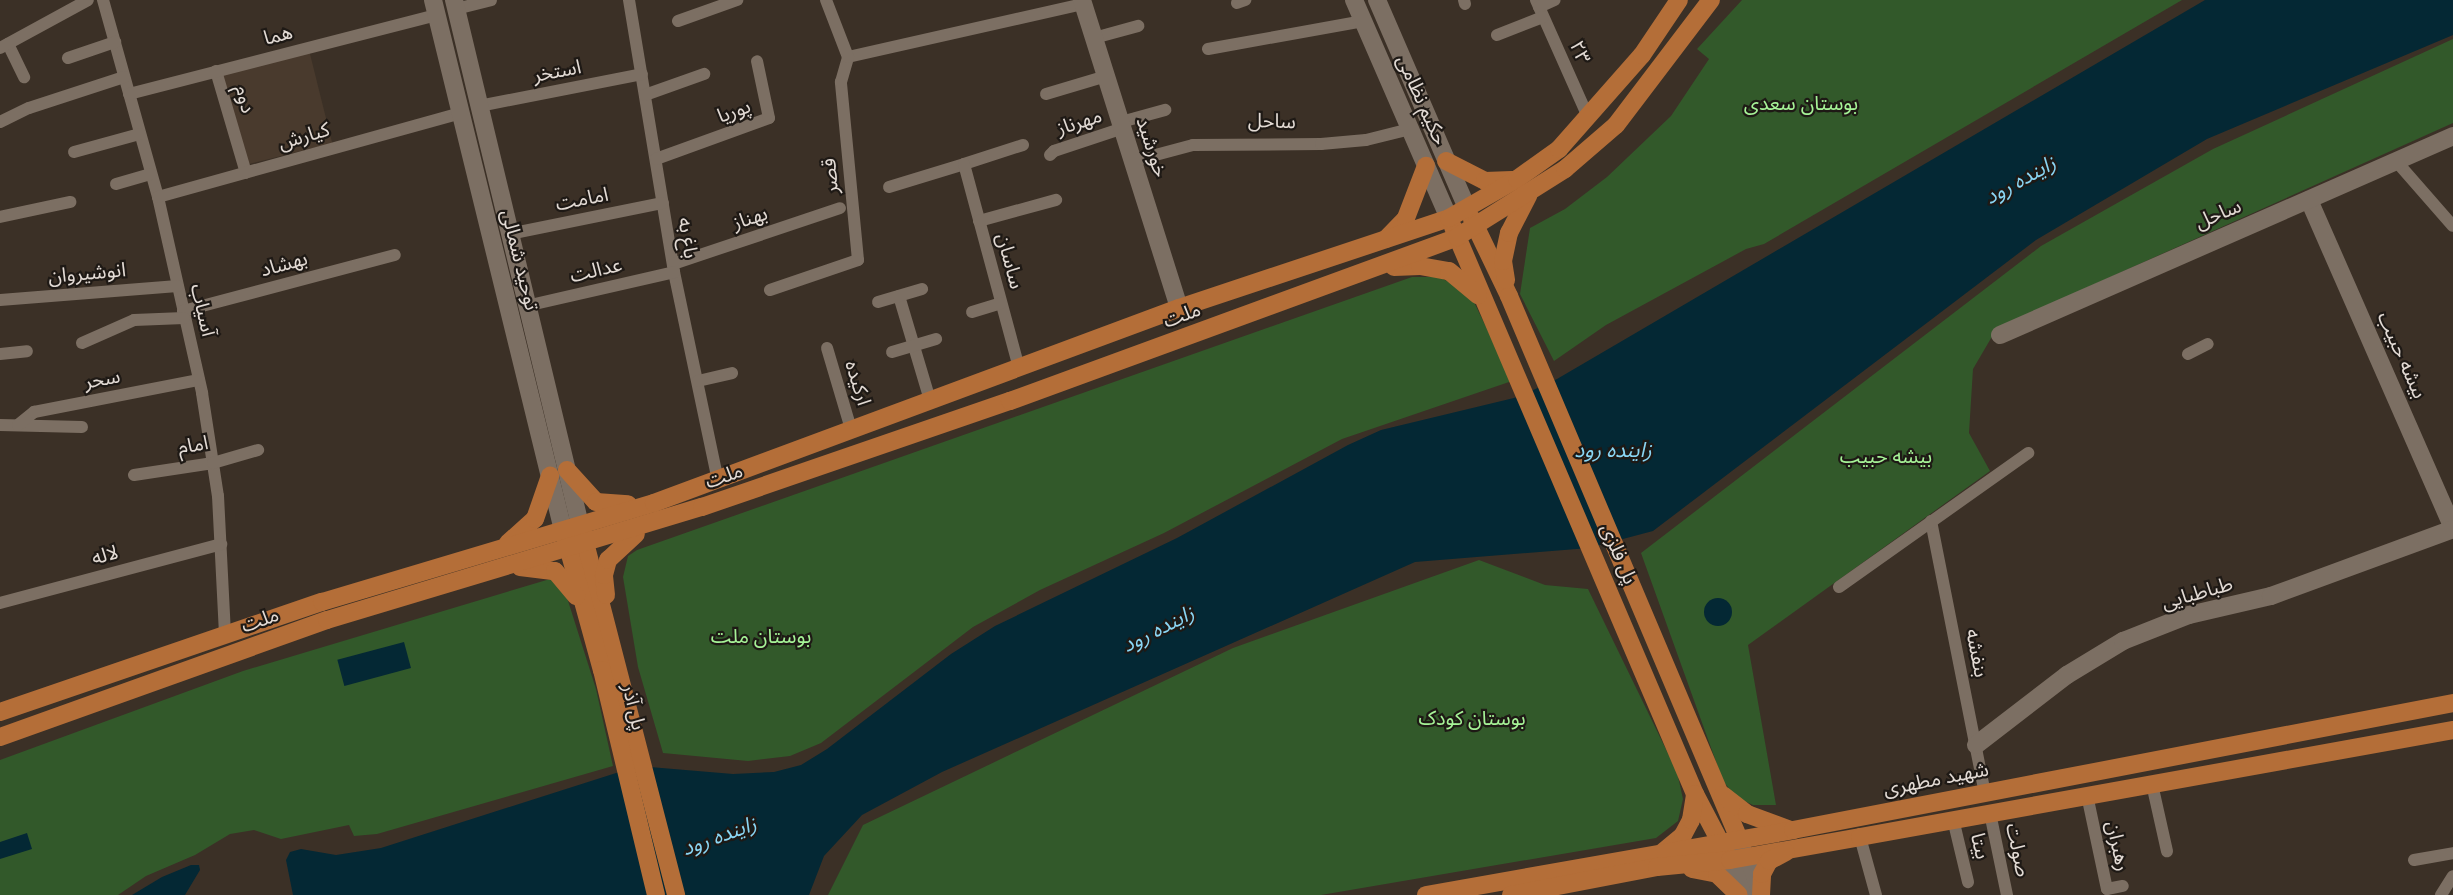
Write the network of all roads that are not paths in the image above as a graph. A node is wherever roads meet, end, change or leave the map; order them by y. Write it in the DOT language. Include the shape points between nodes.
graph roads {
  1 [pos="87,0"];
  2 [pos="491,0"];
  3 [pos="629,0"];
  4 [pos="737,0"];
  5 [pos="826,0"];
  6 [pos="1354,0"];
  7 [pos="1377,0"];
  8 [pos="1555,0"];
  9 [pos="1678,0"];
  10 [pos="1711,0"];
  11 [pos="107,1"];
  12 [pos="1083,2"];
  13 [pos="455,4"];
  14 [pos="435,7"];
  15 [pos="1539,8"];
  16 [pos="678,21"];
  17 [pos="1363,21"];
  18 [pos="1138,26"];
  19 [pos="1497,35"];
  20 [pos="1094,38"];
  21 [pos="115,42"];
  22 [pos="4,46"];
  23 [pos="1208,49"];
  24 [pos="848,57"];
  25 [pos="68,58"];
  26 [pos="756,61"];
  27 [pos="216,71"];
  28 [pos="471,72"];
  29 [pos="642,74"];
  30 [pos="704,74"];
  31 [pos="451,76"];
  32 [pos="1106,76"];
  33 [pos="24,77"];
  34 [pos="124,77"];
  35 [pos="129,93"];
  36 [pos="1046,94"];
  37 [pos="645,95"];
  38 [pos="479,106"];
  39 [pos="1165,110"];
  40 [pos="460,113"];
  41 [pos="1588,119"];
  42 [pos="0,122"];
  43 [pos="1122,125"];
  44 [pos="1410,129"];
  45 [pos="140,134"];
  46 [pos="2453,136"];
  47 [pos="1023,145"];
  48 [pos="74,152"];
  49 [pos="1050,155"];
  50 [pos="656,159"];
  51 [pos="1133,161"];
  52 [pos="1446,161"];
  53 [pos="2396,161"];
  54 [pos="964,164"];
  55 [pos="1426,166"];
  56 [pos="246,173"];
  57 [pos="151,174"];
  58 [pos="1517,179"];
  59 [pos="116,184"];
  60 [pos="889,186"];
  61 [pos="1528,194"];
  62 [pos="158,197"];
  63 [pos="1056,200"];
  64 [pos="2309,200"];
  65 [pos="70,202"];
  66 [pos="663,203"];
  67 [pos="840,208"];
  68 [pos="1467,210"];
  69 [pos="0,217"];
  70 [pos="1449,218"];
  71 [pos="979,221"];
  72 [pos="2453,226"];
  73 [pos="1477,228"];
  74 [pos="508,234"];
  75 [pos="1457,237"];
  76 [pos="1385,240"];
  77 [pos="395,255"];
  78 [pos="1378,267"];
  79 [pos="673,268"];
  80 [pos="177,286"];
  81 [pos="922,289"];
  82 [pos="770,290"];
  83 [pos="899,296"];
  84 [pos="1509,296"];
  85 [pos="0,300"];
  86 [pos="878,302"];
  87 [pos="1001,303"];
  88 [pos="1486,304"];
  89 [pos="526,306"];
  90 [pos="1179,308"];
  91 [pos="972,312"];
  92 [pos="183,314"];
  93 [pos="2000,334"];
  94 [pos="936,339"];
  95 [pos="82,343"];
  96 [pos="2208,344"];
  97 [pos="914,345"];
  98 [pos="827,348"];
  99 [pos="27,351"];
  100 [pos="892,352"];
  101 [pos="0,354"];
  102 [pos="2188,354"];
  103 [pos="1019,368"];
  104 [pos="732,373"];
  105 [pos="199,381"];
  106 [pos="698,381"];
  107 [pos="930,400"];
  108 [pos="0,425"];
  109 [pos="18,426"];
  110 [pos="82,427"];
  111 [pos="851,429"];
  112 [pos="258,450"];
  113 [pos="2028,453"];
  114 [pos="213,463"];
  115 [pos="558,473"];
  116 [pos="134,475"];
  117 [pos="718,481"];
  118 [pos="654,503"];
  119 [pos="1931,521"];
  120 [pos="657,522"];
  121 [pos="2453,528"];
  122 [pos="574,536"];
  123 [pos="221,544"];
  124 [pos="500,559"];
  125 [pos="1839,587"];
  126 [pos="0,603"];
  127 [pos="588,617"];
  128 [pos="225,636"];
  129 [pos="609,667"];
  130 [pos="2453,703"];
  131 [pos="0,712"];
  132 [pos="2453,730"];
  133 [pos="0,737"];
  134 [pos="1976,745"];
  135 [pos="2152,784"];
  136 [pos="1984,793"];
  137 [pos="1695,794"];
  138 [pos="1722,794"];
  139 [pos="2087,795"];
  140 [pos="1990,813"];
  141 [pos="1953,819"];
  142 [pos="1793,830"];
  143 [pos="1860,837"];
  144 [pos="1792,849"];
  145 [pos="1734,850"];
  146 [pos="2167,852"];
  147 [pos="2453,853"];
  148 [pos="1660,860"];
  149 [pos="2414,860"];
  150 [pos="2453,876"];
  151 [pos="1968,882"];
  152 [pos="2123,885"];
  153 [pos="656,895"];
  154 [pos="676,895"];
  155 [pos="1426,895"];
  156 [pos="1511,895"];
  157 [pos="1741,895"];
  158 [pos="1760,895"];
  159 [pos="1876,895"];
  160 [pos="2007,895"];
  161 [pos="2441,895"];
  1 -- 22 [label="street"];
  2 -- 13 [label="street"];
  3 -- 29 [label="street, باغ به"];
  4 -- 16 [label="street"];
  5 -- 24 [label="street"];
  6 -- 17 [label="street, حکیم نظامی"];
  7 -- 52 [label="street, حکیم نظامی"];
  8 -- 15 [label="street"];
  9 -- 41 [label="main road" via="1642,55"];
  10 -- 61 [label="main road" via="1616,125"];
  11 -- 21 [label="street, آسیاب"];
  12 -- 20 [label="street, خورشید"];
  12 -- 24 [label="street"];
  13 -- 28 [label="street, توحید شمالی"];
  14 -- 27 [label="street, هما"];
  14 -- 31 [label="street, توحید شمالی"];
  15 -- 19 [label="street"];
  15 -- 41 [label="street, ۲۳"];
  17 -- 23 [label="street"];
  17 -- 44 [label="street, حکیم نظامی"];
  18 -- 20 [label="street"];
  20 -- 32 [label="street, خورشید"];
  21 -- 25 [label="street"];
  21 -- 34 [label="street, آسیاب"];
  22 -- 33 [label="street"];
  24 -- 82 [label="street, قصر" via="842,82 858,260"];
  26 -- 50 [label="street, پوریا" via="770,118"];
  27 -- 35 [label="street, هما"];
  27 -- 56 [label="street, دوم"];
  28 -- 31 [label="street"];
  28 -- 38 [label="street, توحید شمالی"];
  29 -- 37 [label="street, باغ به"];
  29 -- 38 [label="street, استخر"];
  30 -- 37 [label="street"];
  31 -- 40 [label="street, توحید شمالی"];
  32 -- 36 [label="street"];
  32 -- 43 [label="street, خورشید"];
  34 -- 35 [label="street, آسیاب"];
  34 -- 42 [label="street" via="29,108"];
  35 -- 45 [label="street, آسیاب"];
  37 -- 50 [label="street, باغ به"];
  38 -- 74 [label="street, توحید شمالی"];
  39 -- 43 [label="street, مهرناز"];
  40 -- 56 [label="street, کیارش"];
  40 -- 115 [label="street, توحید شمالی"];
  41 -- 58 [label="main road" via="1559,148"];
  43 -- 49 [label="street, مهرناز"];
  43 -- 51 [label="street, خورشید"];
  44 -- 51 [label="street, ساحل" via="1366,140 1320,144 1193,145"];
  44 -- 55 [label="street, حکیم نظامی"];
  45 -- 48 [label="street"];
  45 -- 57 [label="street, آسیاب"];
  46 -- 53 [label="street, ساحل"];
  47 -- 54 [label="street"];
  50 -- 66 [label="street, باغ به"];
  51 -- 90 [label="street, خورشید"];
  52 -- 58 [label="main road" via="1485,181"];
  52 -- 68 [label="street, حکیم نظامی"];
  53 -- 64 [label="street, ساحل"];
  53 -- 72 [label="street"];
  54 -- 60 [label="street"];
  54 -- 71 [label="street, ساسان"];
  55 -- 70 [label="street, حکیم نظامی"];
  55 -- 76 [label="main road" via="1406,218"];
  56 -- 62 [label="street, کیارش"];
  57 -- 59 [label="street"];
  57 -- 62 [label="street, آسیاب"];
  58 -- 68 [label="main road"];
  61 -- 73 [label="main road"];
  61 -- 84 [label="main road" via="1509,233 1503,261"];
  62 -- 80 [label="street, آسیاب"];
  63 -- 71 [label="street"];
  64 -- 93 [label="street, ساحل"];
  64 -- 121 [label="street, بیشه حبیب"];
  65 -- 69 [label="street"];
  66 -- 74 [label="street, امامت"];
  66 -- 79 [label="street, باغ به"];
  67 -- 79 [label="street, بهناز"];
  68 -- 70 [label="main road, ملت"];
  68 -- 73 [label="main road, پل فلزی"];
  70 -- 75 [label="main road, پل فلزی"];
  70 -- 76 [label="main road, ملت"];
  71 -- 87 [label="street, ساسان"];
  73 -- 75 [label="main road, ملت"];
  73 -- 84 [label="main road, پل فلزی"];
  74 -- 89 [label="street, توحید شمالی"];
  75 -- 78 [label="main road, ملت"];
  75 -- 88 [label="main road, پل فلزی"];
  76 -- 90 [label="main road, ملت"];
  77 -- 92 [label="street, بهشاد"];
  78 -- 88 [label="main road" via="1420,266 1449,272"];
  78 -- 120 [label="main road, ملت" via="1010,401"];
  79 -- 89 [label="street, عدالت"];
  79 -- 106 [label="street, باغ به"];
  80 -- 85 [label="street, انوشیروان"];
  80 -- 92 [label="street, آسیاب"];
  81 -- 83 [label="street"];
  83 -- 86 [label="street"];
  83 -- 97 [label="street"];
  84 -- 138 [label="main road, پل فلزی"];
  87 -- 91 [label="street"];
  87 -- 103 [label="street, ساسان"];
  88 -- 137 [label="main road, پل فلزی"];
  89 -- 115 [label="street, توحید شمالی"];
  90 -- 103 [label="main road, ملت"];
  92 -- 95 [label="street, بهشاد" via="134,320"];
  92 -- 105 [label="street, آسیاب"];
  94 -- 97 [label="street"];
  96 -- 102 [label="street"];
  97 -- 100 [label="street"];
  97 -- 107 [label="street"];
  98 -- 111 [label="street, ارکیده"];
  99 -- 101 [label="street"];
  103 -- 107 [label="main road, ملت"];
  104 -- 106 [label="street"];
  105 -- 109 [label="street, سحر" via="34,412"];
  105 -- 114 [label="street, آسیاب"];
  106 -- 117 [label="street, باغ به"];
  107 -- 111 [label="main road, ملت"];
  108 -- 109 [label="street"];
  109 -- 110 [label="street"];
  111 -- 117 [label="main road, ملت"];
  112 -- 114 [label="street, امام"];
  113 -- 119 [label="street"];
  114 -- 116 [label="street, امام"];
  114 -- 123 [label="street, آسیاب"];
  115 -- 118 [label="main road" via="596,502"];
  115 -- 122 [label="street, توحید شمالی"];
  115 -- 124 [label="main road" via="535,519"];
  117 -- 118 [label="main road, ملت"];
  118 -- 122 [label="main road, ملت"];
  119 -- 125 [label="street"];
  119 -- 134 [label="street, بنفشه"];
  120 -- 122 [label="main road, ملت"];
  120 -- 129 [label="main road" via="626,538 608,560 604,575 616,641"];
  121 -- 134 [label="street, طباطبایی" via="2271,596 2189,615 2123,641 2067,675"];
  122 -- 124 [label="main road, ملت"];
  122 -- 127 [label="main road, پل آذر"];
  122 -- 129 [label="main road, پل آذر"];
  123 -- 126 [label="street, لاله"];
  123 -- 128 [label="street, آسیاب"];
  124 -- 127 [label="main road" via="555,571 572,587"];
  124 -- 128 [label="main road, ملت" via="322,602"];
  124 -- 133 [label="main road, ملت"];
  127 -- 129 [label="main road, پل آذر"];
  128 -- 131 [label="main road, ملت"];
  129 -- 153 [label="main road, پل آذر"];
  129 -- 154 [label="main road, پل آذر"];
  130 -- 136 [label="main road, شهید مطهری"];
  132 -- 135 [label="main road, شهید مطهری"];
  134 -- 136 [label="street, بنفشه"];
  135 -- 139 [label="main road, شهید مطهری"];
  135 -- 146 [label="street"];
  136 -- 140 [label="main road"];
  136 -- 142 [label="main road, شهید مطهری"];
  137 -- 145 [label="main road, پل فلزی"];
  137 -- 148 [label="main road" via="1691,820"];
  138 -- 142 [label="main road" via="1747,814"];
  138 -- 145 [label="main road, پل فلزی"];
  139 -- 140 [label="main road, شهید مطهری"];
  139 -- 152 [label="street, رهبران" via="2107,889"];
  140 -- 141 [label="main road, شهید مطهری"];
  140 -- 160 [label="street, صولت"];
  141 -- 143 [label="main road, شهید مطهری"];
  141 -- 151 [label="street, بیتا"];
  142 -- 145 [label="main road, شهید مطهری"];
  143 -- 144 [label="main road, شهید مطهری"];
  143 -- 159 [label="street"];
  144 -- 145 [label="main road, شهید مطهری"];
  144 -- 158 [label="main road" via="1769,861 1762,874"];
  145 -- 148 [label="main road, شهید مطهری"];
  145 -- 157 [label="street"];
  145 -- 158 [label="street"];
  147 -- 149 [label="street"];
  148 -- 155 [label="main road, شهید مطهری"];
  148 -- 156 [label="main road, شهید مطهری"];
  148 -- 157 [label="main road" via="1717,874"];
  150 -- 161 [label="street"];
}
